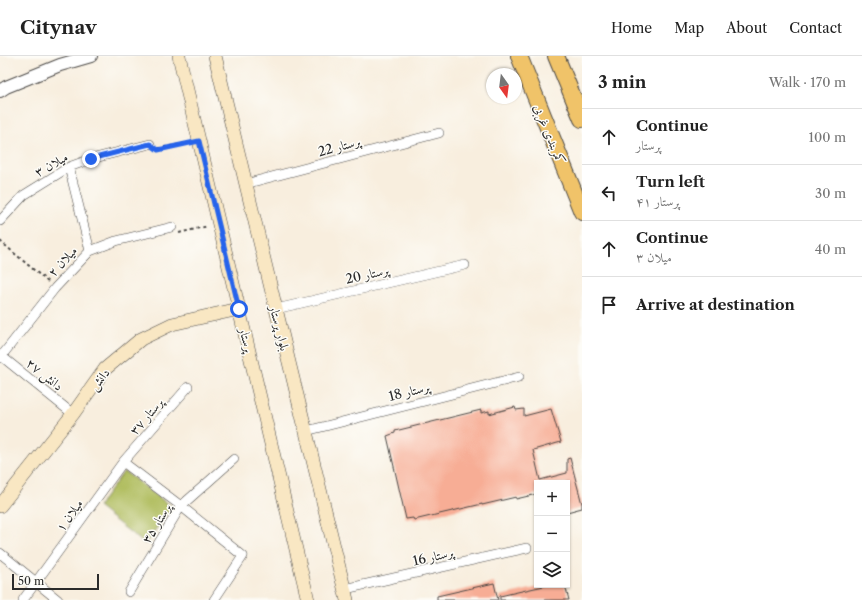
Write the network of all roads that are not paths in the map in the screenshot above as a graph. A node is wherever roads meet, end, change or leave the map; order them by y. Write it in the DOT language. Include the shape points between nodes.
graph roads {
  1 [pos="91,56"];
  2 [pos="179,56"];
  3 [pos="215,56"];
  4 [pos="519,56"];
  5 [pos="556,56"];
  6 [pos="0,91"];
  7 [pos="582,120"];
  8 [pos="439,133"];
  9 [pos="150,144"];
  10 [pos="68,167"];
  11 [pos="245,184"];
  12 [pos="582,212"];
  13 [pos="0,221"];
  14 [pos="172,227"];
  15 [pos="90,251"];
  16 [pos="464,265"];
  17 [pos="239,309"];
  18 [pos="276,309"];
  19 [pos="0,356"];
  20 [pos="518,377"];
  21 [pos="188,387"];
  22 [pos="73,414"];
  23 [pos="306,431"];
  24 [pos="234,459"];
  25 [pos="123,462"];
  26 [pos="0,506"];
  27 [pos="181,506"];
  28 [pos="527,548"];
  29 [pos="0,553"];
  30 [pos="36,583"];
  31 [pos="129,592"];
  32 [pos="346,594"];
  33 [pos="23,600"];
  34 [pos="58,600"];
  35 [pos="214,600"];
  36 [pos="308,600"];
  1 -- 6 [label="street" via="60,65"];
  2 -- 17 [label="main road, پرستار"];
  3 -- 11 [label="main road, بلوار پرستار"];
  4 -- 12 [label="highway, کمربندی غربی"];
  5 -- 7 [label="highway"];
  8 -- 11 [label="street, پرستار 22"];
  9 -- 10 [label="street, میلان ۳"];
  10 -- 13 [label="street, میلان ۳" via="24,195"];
  10 -- 15 [label="street"];
  11 -- 18 [label="main road, بلوار پرستار"];
  14 -- 15 [label="street, میلان ۲" via="116,241"];
  15 -- 19 [label="street, میلان ۲" via="55,288"];
  16 -- 18 [label="street, پرستار 20"];
  17 -- 22 [label="main road, دانش" via="172,324 141,339 105,369"];
  17 -- 36 [label="main road, پرستار"];
  18 -- 23 [label="main road, بلوار پرستار"];
  19 -- 22 [label="street, دانش ۲۷"];
  20 -- 23 [label="street, پرستار 18"];
  21 -- 25 [label="street, پرستار ۳۷"];
  22 -- 26 [label="main road, دانش"];
  23 -- 32 [label="main road, بلوار پرستار"];
  24 -- 27 [label="street, پرستار ۳۵"];
  25 -- 27 [label="street"];
  25 -- 30 [label="street, میلان ۱"];
  27 -- 31 [label="street, پرستار ۳۵"];
  27 -- 35 [label="street" via="243,556"];
  28 -- 32 [label="street, پرستار 16"];
  29 -- 30 [label="street"];
  30 -- 33 [label="street"];
  30 -- 34 [label="street"];
}
